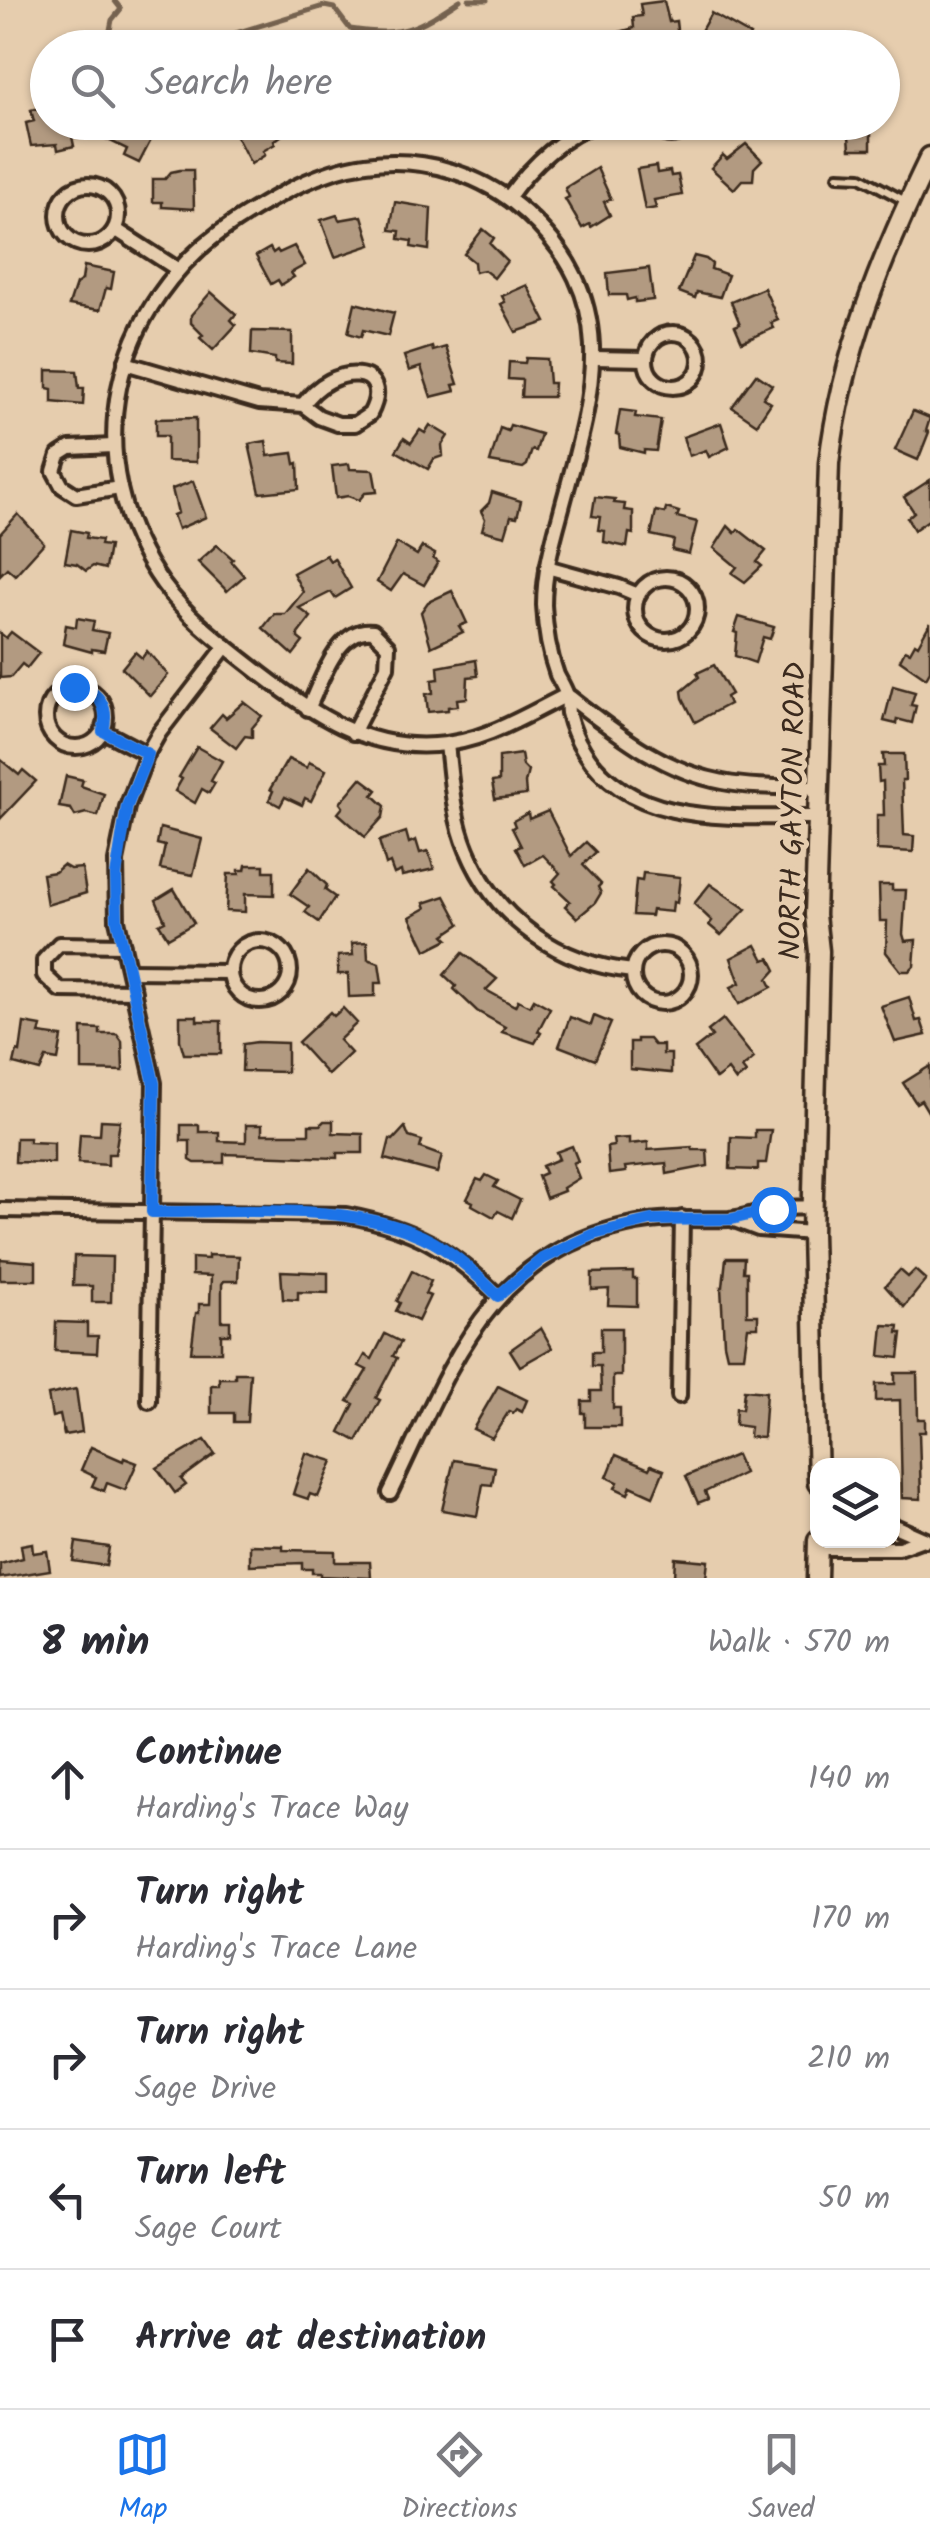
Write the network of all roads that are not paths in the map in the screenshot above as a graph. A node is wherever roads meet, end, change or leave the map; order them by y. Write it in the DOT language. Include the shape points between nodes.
graph roads {
  1 [pos="568,140"];
  2 [pos="930,157"];
  3 [pos="838,176"];
  4 [pos="508,198"];
  5 [pos="908,202"];
  6 [pos="115,230"];
  7 [pos="177,269"];
  8 [pos="594,358"];
  9 [pos="646,359"];
  10 [pos="125,363"];
  11 [pos="303,405"];
  12 [pos="113,446"];
  13 [pos="120,488"];
  14 [pos="547,567"];
  15 [pos="638,596"];
  16 [pos="226,646"];
  17 [pos="567,695"];
  18 [pos="308,709"];
  19 [pos="103,731"];
  20 [pos="353,733"];
  21 [pos="447,744"];
  22 [pos="148,754"];
  23 [pos="818,788"];
  24 [pos="818,817"];
  25 [pos="123,945"];
  26 [pos="129,971"];
  27 [pos="230,972"];
  28 [pos="632,972"];
  29 [pos="134,991"];
  30 [pos="812,1207"];
  31 [pos="0,1210"];
  32 [pos="152,1212"];
  33 [pos="682,1218"];
  34 [pos="732,1219"];
  35 [pos="812,1233"];
  36 [pos="498,1296"];
  37 [pos="679,1396"];
  38 [pos="149,1401"];
  39 [pos="817,1458"];
  40 [pos="390,1493"];
  41 [pos="900,1529"];
  42 [pos="926,1540"];
  43 [pos="818,1548"];
  44 [pos="900,1548"];
  45 [pos="817,1578"];
  1 -- 4 [label="street" via="544,154"];
  2 -- 5 [label="street, NORTH GAYTON ROAD"];
  3 -- 5 [label="lane" via="862,177"];
  4 -- 7 [label="street" via="426,164 354,166 247,214"];
  4 -- 8 [label="street" via="540,225 575,276"];
  5 -- 23 [label="street, NORTH GAYTON ROAD" via="854,335 835,417"];
  6 -- 6 [label="street" via="118,206 103,188 80,186 62,200 60,224 74,242 97,244"];
  6 -- 7 [label="street"];
  7 -- 10 [label="street" via="148,310"];
  8 -- 9 [label="street"];
  8 -- 14 [label="street" via="589,406"];
  9 -- 9 [label="street" via="650,374 668,387 691,381 700,360 692,340 670,333 650,344"];
  10 -- 11 [label="street" via="258,402"];
  10 -- 12 [label="street"];
  11 -- 11 [label="street" via="325,420 354,424 370,414 375,393 363,375 344,374 320,385"];
  12 -- 13 [label="street"];
  12 -- 13 [label="street" via="70,448 58,455 54,471 76,495"];
  13 -- 16 [label="street" via="162,583"];
  14 -- 15 [label="street"];
  14 -- 17 [label="street" via="547,633"];
  15 -- 15 [label="street" via="637,620 653,638 677,639 695,623 696,599 680,581 656,580"];
  16 -- 18 [label="street"];
  16 -- 22 [label="street"];
  17 -- 21 [label="street" via="484,735"];
  17 -- 23 [label="street" via="624,739 682,771 740,785"];
  17 -- 24 [label="street" via="583,750 644,800 709,816"];
  18 -- 20 [label="street"];
  18 -- 20 [label="street" via="346,638 373,632 388,646 390,661"];
  19 -- 19 [label="street" via="104,708 90,690 67,689 50,703 48,726 63,744 86,746"];
  19 -- 22 [label="street"];
  20 -- 21 [label="street" via="400,744"];
  21 -- 28 [label="street" via="463,837 492,895 550,947 586,964"];
  22 -- 25 [label="street" via="130,796 116,860"];
  23 -- 24 [label="street, NORTH GAYTON ROAD"];
  24 -- 30 [label="street, NORTH GAYTON ROAD"];
  25 -- 26 [label="street"];
  25 -- 29 [label="street" via="59,944 44,960 44,975 60,990"];
  26 -- 27 [label="street"];
  26 -- 29 [label="street"];
  27 -- 27 [label="street" via="240,993 262,1001 283,991 290,969 281,948 259,940 238,950"];
  28 -- 28 [label="street" via="640,995 655,1003 679,998 691,978 683,954 668,946 645,950"];
  29 -- 32 [label="street" via="154,1083"];
  30 -- 34 [label="street"];
  30 -- 35 [label="street, NORTH GAYTON ROAD"];
  31 -- 32 [label="street"];
  32 -- 36 [label="street" via="346,1215 384,1222 435,1243"];
  32 -- 38 [label="street"];
  33 -- 34 [label="street"];
  33 -- 36 [label="street" via="582,1238 542,1259"];
  33 -- 37 [label="street"];
  34 -- 35 [label="street" via="758,1229"];
  35 -- 39 [label="street, NORTH GAYTON ROAD"];
  36 -- 40 [label="street" via="453,1363"];
  41 -- 42 [label="street"];
  42 -- 44 [label="street"];
  43 -- 45 [label="street"];
}
